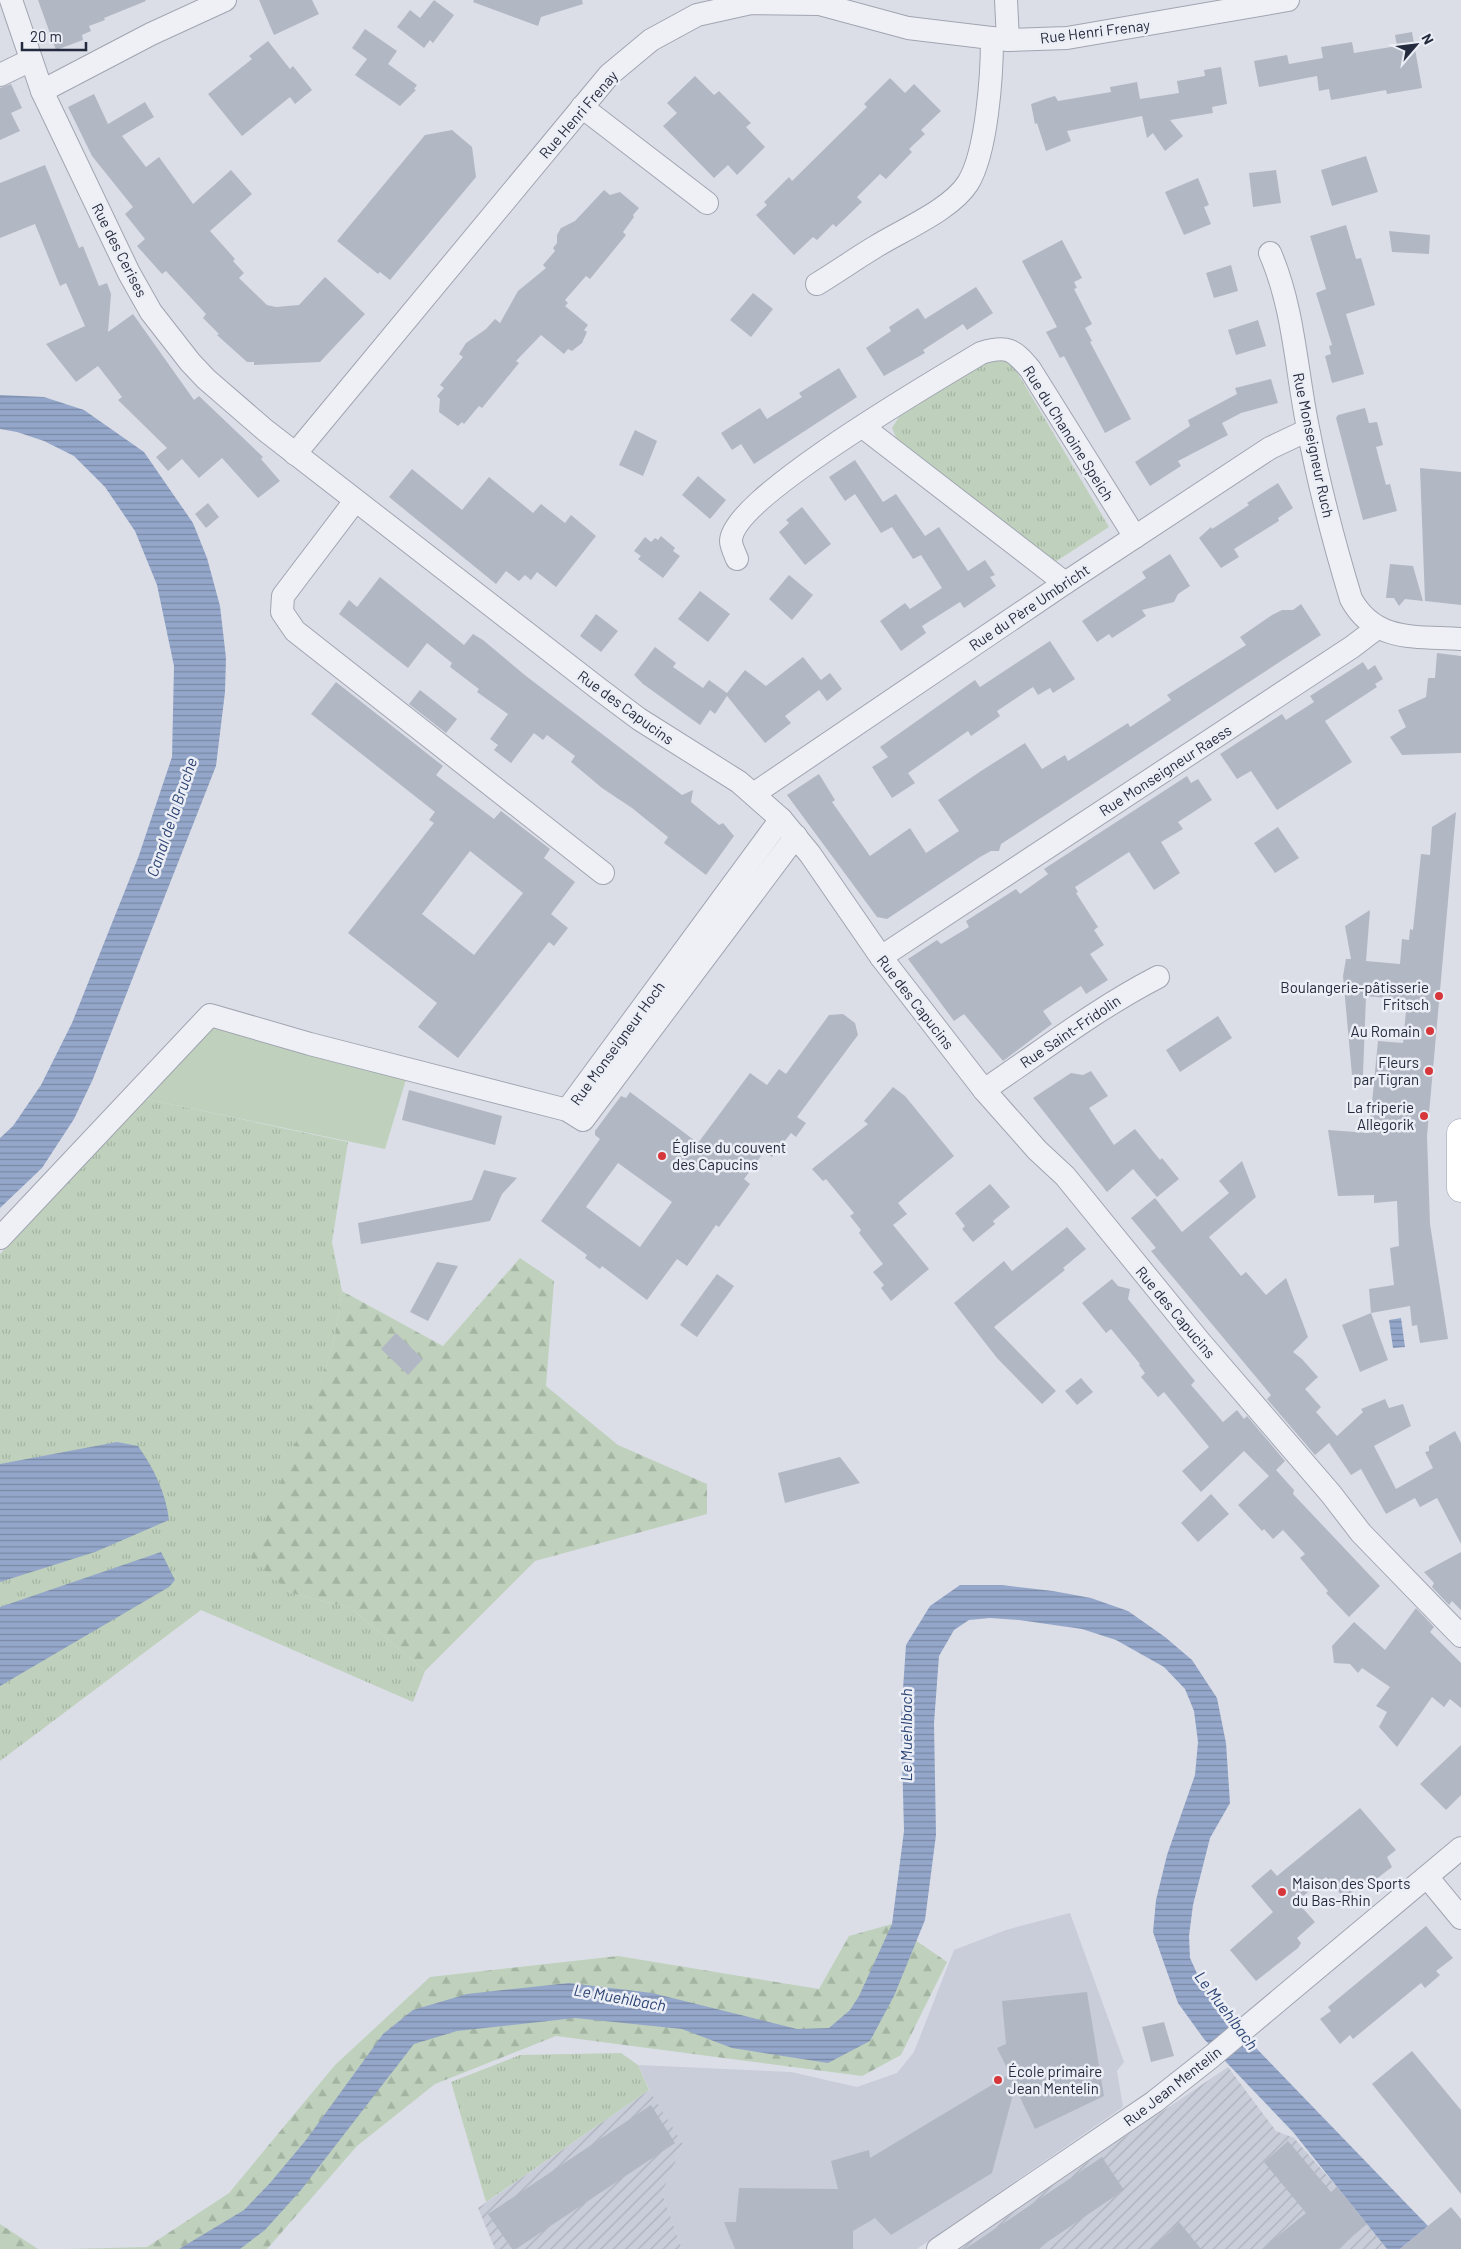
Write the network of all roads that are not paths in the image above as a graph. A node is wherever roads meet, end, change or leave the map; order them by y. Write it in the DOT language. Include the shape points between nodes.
graph roads {
  1 [pos="11,0"];
  2 [pos="225,0"];
  3 [pos="1006,0"];
  4 [pos="1288,0"];
  5 [pos="1179,10"];
  6 [pos="1000,39"];
  7 [pos="31,60"];
  8 [pos="0,74"];
  9 [pos="42,90"];
  10 [pos="582,107"];
  11 [pos="707,202"];
  12 [pos="1270,253"];
  13 [pos="818,284"];
  14 [pos="862,426"];
  15 [pos="1308,430"];
  16 [pos="295,454"];
  17 [pos="355,501"];
  18 [pos="1135,537"];
  19 [pos="737,559"];
  20 [pos="1065,582"];
  21 [pos="1377,628"];
  22 [pos="1461,639"];
  23 [pos="754,793"];
  24 [pos="782,819"];
  25 [pos="796,836"];
  26 [pos="603,873"];
  27 [pos="881,957"];
  28 [pos="1158,977"];
  29 [pos="984,1090"];
  30 [pos="567,1110"];
  31 [pos="1458,1145"];
  32 [pos="1461,1188"];
  33 [pos="0,1238"];
  34 [pos="1461,1636"];
  35 [pos="1461,1848"];
  36 [pos="1428,1878"];
  37 [pos="1461,1918"];
  38 [pos="938,2249"];
  1 -- 7 [label="street, Rue des Cerises"];
  2 -- 9 [label="street"];
  3 -- 6 [label="street"];
  4 -- 5 [label="street, Rue Henri Frenay"];
  5 -- 6 [label="street, Rue Henri Frenay" via="1067,38"];
  6 -- 10 [label="street, Rue Henri Frenay" via="908,28 819,4 751,3 697,16 651,40 609,76"];
  6 -- 13 [label="street" via="992,62 981,152 968,184 939,211 875,246"];
  7 -- 8 [label="street"];
  7 -- 9 [label="street, Rue des Cerises"];
  9 -- 16 [label="street, Rue des Cerises" via="129,273 162,327 206,379"];
  10 -- 11 [label="street"];
  10 -- 16 [label="street, Rue Henri Frenay"];
  12 -- 15 [label="street, Rue Monseigneur Ruch" via="1280,276 1286,303"];
  14 -- 18 [label="street, Rue du Chanoine Speich" via="981,353 997,348 1009,350 1030,369"];
  14 -- 19 [label="street, Rue du Chanoine Speich" via="811,461 752,509 731,540"];
  14 -- 20 [label="street"];
  15 -- 18 [label="street, Rue du Père Umbricht" via="1270,448"];
  15 -- 21 [label="street, Rue Monseigneur Ruch" via="1351,599 1359,613"];
  16 -- 17 [label="street, Rue des Capucins"];
  17 -- 23 [label="street, Rue des Capucins" via="639,719"];
  17 -- 26 [label="street" via="284,596 282,612 295,631"];
  18 -- 20 [label="street, Rue du Père Umbricht"];
  20 -- 23 [label="street, Rue du Père Umbricht"];
  21 -- 22 [label="street" via="1400,635"];
  21 -- 27 [label="street, Rue Monseigneur Raess"];
  23 -- 24 [label="street, Rue des Capucins"];
  24 -- 25 [label="street, Rue des Capucins"];
  24 -- 30 [label="street, Rue Monseigneur Hoch"];
  25 -- 27 [label="street, Rue des Capucins"];
  25 -- 30 [label="street, Rue Monseigneur Hoch" via="583,1120"];
  27 -- 29 [label="street, Rue des Capucins"];
  28 -- 29 [label="street, Rue Saint-Fridolin" via="1072,1027"];
  29 -- 34 [label="street, Rue des Capucins" via="1037,1150 1065,1176 1201,1344 1361,1533"];
  30 -- 33 [label="street" via="210,1015"];
  31 -- 32 [label="main road"];
  35 -- 36 [label="street, Rue Jean Mentelin"];
  36 -- 37 [label="street"];
  36 -- 38 [label="street, Rue Jean Mentelin" via="1135,2116"];
}
